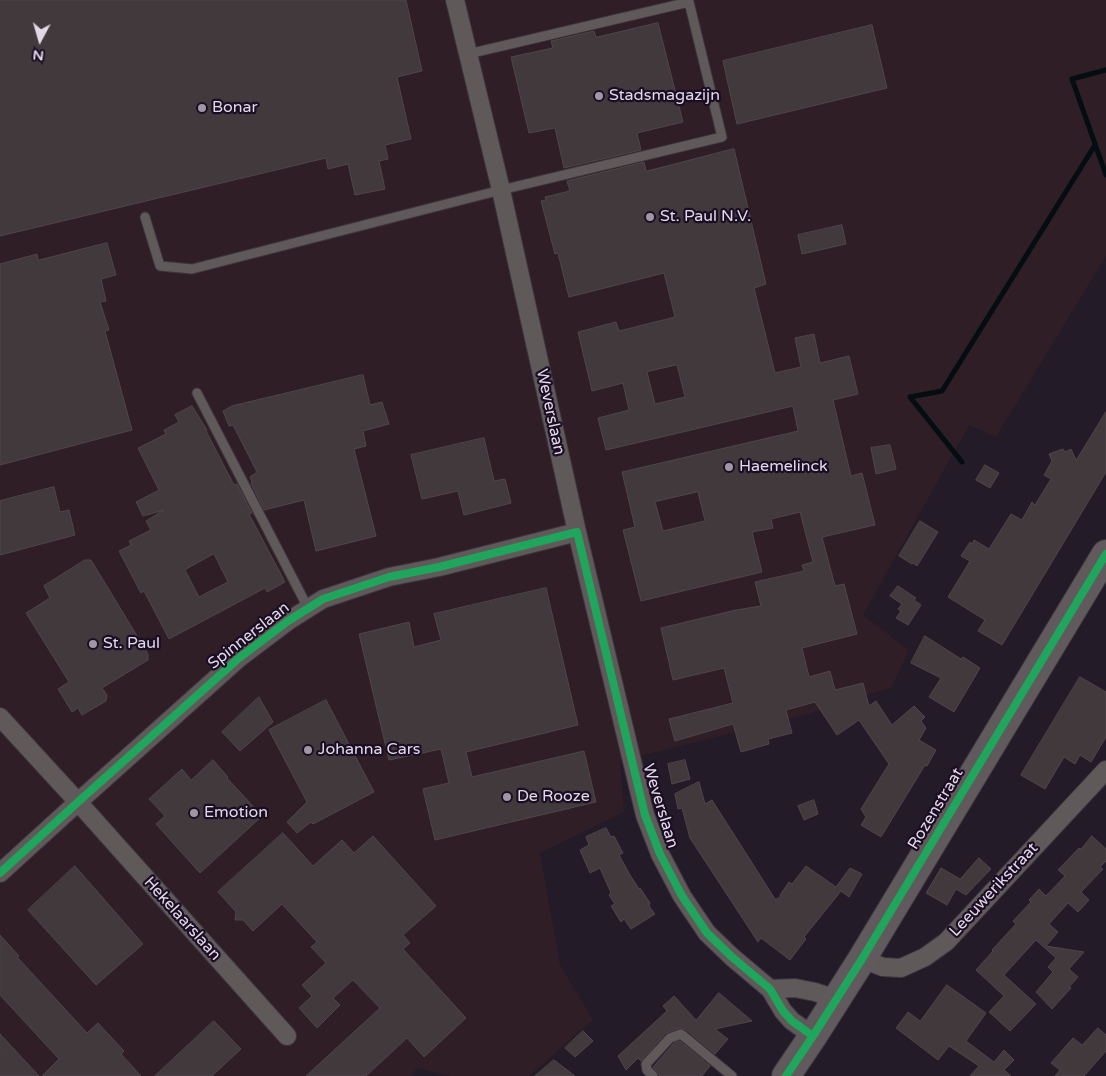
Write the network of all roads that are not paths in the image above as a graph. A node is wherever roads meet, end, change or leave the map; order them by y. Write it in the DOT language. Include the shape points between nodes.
graph roads {
  1 [pos="454,0"];
  2 [pos="468,54"];
  3 [pos="501,190"];
  4 [pos="145,217"];
  5 [pos="197,393"];
  6 [pos="577,532"];
  7 [pos="1106,554"];
  8 [pos="308,608"];
  9 [pos="0,717"];
  10 [pos="1106,770"];
  11 [pos="78,802"];
  12 [pos="0,873"];
  13 [pos="862,959"];
  14 [pos="770,989"];
  15 [pos="836,999"];
  16 [pos="287,1036"];
  17 [pos="813,1036"];
  18 [pos="653,1076"];
  19 [pos="732,1076"];
  20 [pos="786,1076"];
  1 -- 2 [label="street, Weverslaan"];
  2 -- 3 [label="street, Weverslaan"];
  2 -- 3 [label="lane" via="689,2 722,137"];
  3 -- 4 [label="lane" via="192,269 160,266"];
  3 -- 6 [label="street, Weverslaan"];
  5 -- 8 [label="lane"];
  6 -- 8 [label="street, Spinnerslaan" via="389,577 324,599"];
  6 -- 14 [label="street, Weverslaan" via="645,816 660,854 682,896 707,933"];
  7 -- 13 [label="main road, Rozenstraat"];
  8 -- 11 [label="street, Spinnerslaan" via="238,658"];
  9 -- 11 [label="street, Hekelaarslaan"];
  10 -- 13 [label="street, Leeuwerikstraat" via="946,942 901,968 883,967"];
  11 -- 12 [label="street, Spinnerslaan"];
  11 -- 16 [label="street, Hekelaarslaan"];
  13 -- 15 [label="main road, Rozenstraat"];
  14 -- 15 [label="street" via="795,988"];
  14 -- 17 [label="street, Weverslaan" via="782,1011"];
  15 -- 17 [label="main road, Rozenstraat"];
  17 -- 20 [label="main road, Rozenstraat"];
  18 -- 19 [label="lane" via="646,1064 670,1038 681,1034"];
}
